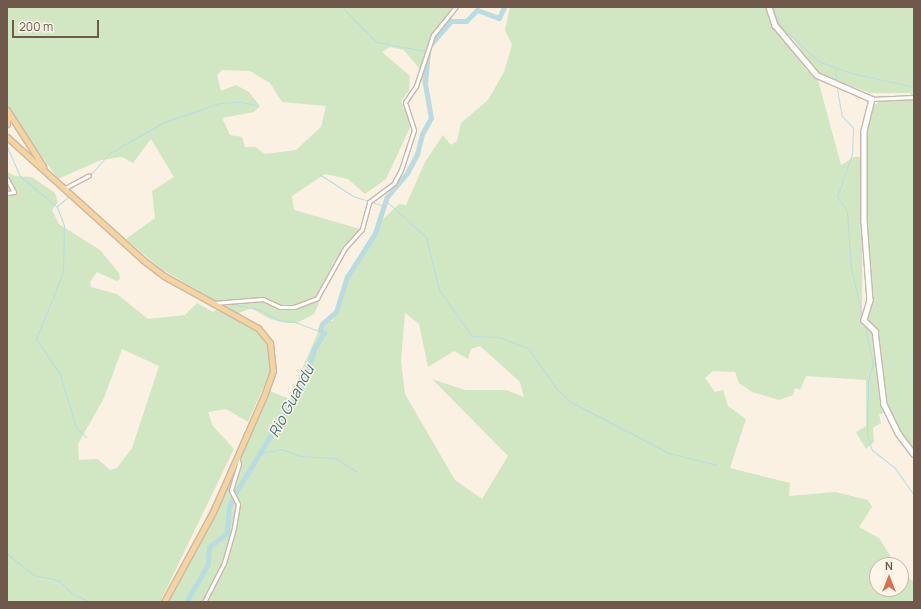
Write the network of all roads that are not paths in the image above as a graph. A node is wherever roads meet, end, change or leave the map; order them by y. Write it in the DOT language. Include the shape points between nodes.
graph roads {
  1 [pos="456,7"];
  2 [pos="769,7"];
  3 [pos="914,97"];
  4 [pos="872,99"];
  5 [pos="7,111"];
  6 [pos="7,124"];
  7 [pos="7,137"];
  8 [pos="90,175"];
  9 [pos="7,179"];
  10 [pos="56,181"];
  11 [pos="65,188"];
  12 [pos="7,193"];
  13 [pos="214,303"];
  14 [pos="914,454"];
  15 [pos="237,456"];
  16 [pos="164,602"];
  17 [pos="204,602"];
  1 -- 13 [label="street" via="433,35 416,86 405,102 414,130 401,170 394,183 369,202 362,229 345,248 317,298 289,308 263,299"];
  2 -- 4 [label="street" via="776,25 817,75"];
  3 -- 4 [label="street"];
  4 -- 14 [label="street" via="864,130 864,221 870,300 864,320 875,331 884,404 898,433"];
  5 -- 6 [label="main road"];
  5 -- 10 [label="main road" via="33,154"];
  7 -- 10 [label="main road"];
  8 -- 11 [label="street"];
  9 -- 12 [label="street" via="14,192"];
  10 -- 11 [label="main road"];
  11 -- 13 [label="main road" via="159,272"];
  13 -- 15 [label="main road" via="258,328 270,343 274,356 273,370 263,398"];
  15 -- 16 [label="main road" via="213,512"];
  15 -- 17 [label="street" via="239,464 233,497 238,509 227,554"];
}
